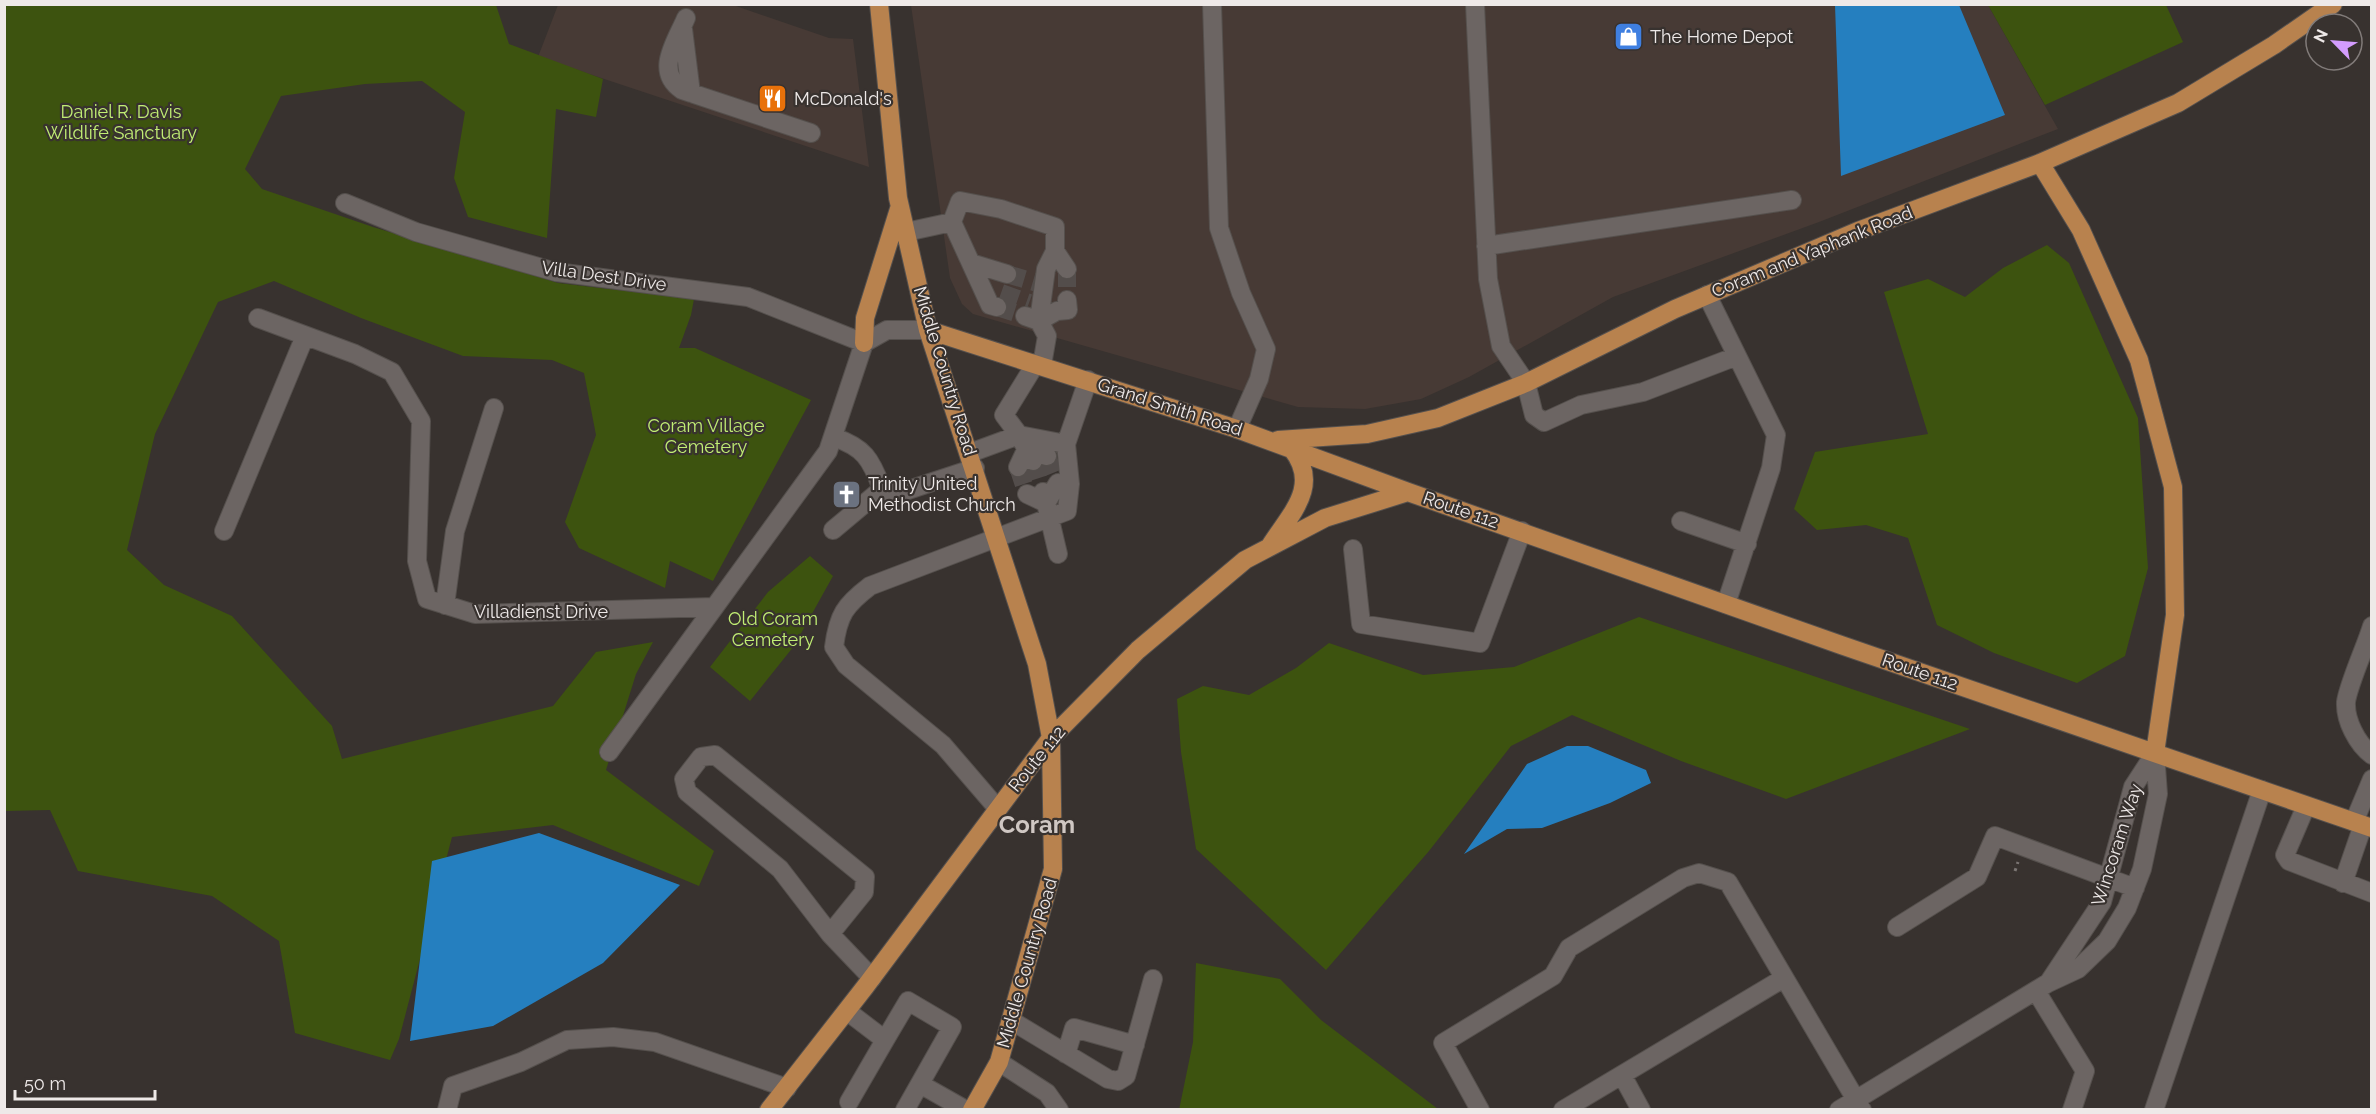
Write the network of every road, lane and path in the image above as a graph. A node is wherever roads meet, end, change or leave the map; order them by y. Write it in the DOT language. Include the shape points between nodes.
graph roads {
  1 [pos="879,4"];
  2 [pos="1212,4"];
  3 [pos="1475,4"];
  4 [pos="2333,4"];
  5 [pos="684,23"];
  6 [pos="811,133"];
  7 [pos="2040,163"];
  8 [pos="1792,200"];
  9 [pos="345,203"];
  10 [pos="900,207"];
  11 [pos="952,222"];
  12 [pos="906,232"];
  13 [pos="1486,246"];
  14 [pos="1055,251"];
  15 [pos="971,263"];
  16 [pos="1061,269"];
  17 [pos="1007,274"];
  18 [pos="1707,295"];
  19 [pos="999,300"];
  20 [pos="258,318"];
  21 [pos="928,330"];
  22 [pos="305,336"];
  23 [pos="864,343"];
  24 [pos="1737,356"];
  25 [pos="1039,364"];
  26 [pos="1088,380"];
  27 [pos="1526,383"];
  28 [pos="494,408"];
  29 [pos="1237,429"];
  30 [pos="1270,441"];
  31 [pos="830,444"];
  32 [pos="1066,444"];
  33 [pos="1292,449"];
  34 [pos="1029,454"];
  35 [pos="972,460"];
  36 [pos="882,489"];
  37 [pos="1408,492"];
  38 [pos="1044,498"];
  39 [pos="1681,521"];
  40 [pos="833,530"];
  41 [pos="224,531"];
  42 [pos="1522,531"];
  43 [pos="998,539"];
  44 [pos="1747,544"];
  45 [pos="1269,548"];
  46 [pos="1353,549"];
  47 [pos="1058,554"];
  48 [pos="1726,604"];
  49 [pos="445,605"];
  50 [pos="714,607"];
  51 [pos="2372,626"];
  52 [pos="1050,738"];
  53 [pos="609,752"];
  54 [pos="2156,753"];
  55 [pos="2372,755"];
  56 [pos="2372,779"];
  57 [pos="2262,790"];
  58 [pos="2306,806"];
  59 [pos="998,808"];
  60 [pos="2363,825"];
  61 [pos="2109,878"];
  62 [pos="2343,883"];
  63 [pos="2135,888"];
  64 [pos="2372,893"];
  65 [pos="1897,927"];
  66 [pos="830,934"];
  67 [pos="872,978"];
  68 [pos="1784,978"];
  69 [pos="1153,979"];
  70 [pos="2042,987"];
  71 [pos="847,1011"];
  72 [pos="1012,1021"];
  73 [pos="885,1040"];
  74 [pos="1135,1045"];
  75 [pos="1066,1054"];
  76 [pos="999,1062"];
  77 [pos="1622,1075"];
  78 [pos="920,1084"];
  79 [pos="787,1088"];
  80 [pos="849,1102"];
  81 [pos="1859,1104"];
  82 [pos="447,1110"];
  83 [pos="769,1110"];
  84 [pos="905,1110"];
  85 [pos="966,1110"];
  86 [pos="972,1110"];
  87 [pos="1059,1110"];
  88 [pos="1480,1110"];
  89 [pos="1563,1110"];
  90 [pos="1641,1110"];
  91 [pos="1839,1110"];
  92 [pos="2072,1110"];
  93 [pos="2154,1110"];
  1 -- 10 [label="main road, Middle Country Road"];
  2 -- 29 [label="street" via="1219,228 1241,293 1266,349 1259,379"];
  3 -- 13 [label="street"];
  4 -- 7 [label="main road, Coram and Yaphank Road" via="2274,45 2178,102"];
  5 -- 6 [label="street" via="668,61 673,84"];
  7 -- 18 [label="main road, Coram and Yaphank Road" via="1858,231"];
  7 -- 54 [label="main road" via="2081,230 2139,360 2173,488 2175,615"];
  8 -- 13 [label="street"];
  9 -- 23 [label="street, Villa Dest Drive" via="416,232 556,272 748,297"];
  10 -- 12 [label="main road, Middle Country Road"];
  10 -- 23 [label="main road" via="864,318"];
  11 -- 12 [label="street"];
  11 -- 14 [label="street" via="960,201 1001,210 1055,227"];
  11 -- 15 [label="street"];
  12 -- 21 [label="main road, Middle Country Road"];
  13 -- 27 [label="street" via="1498,338"];
  14 -- 16 [label="street"];
  14 -- 25 [label="street" via="1046,269 1047,336"];
  15 -- 17 [label="street"];
  15 -- 19 [label="street" via="990,305"];
  18 -- 24 [label="street"];
  18 -- 27 [label="main road, Coram and Yaphank Road"];
  20 -- 22 [label="street, Villadienst Drive"];
  21 -- 23 [label="street" via="887,330"];
  21 -- 25 [label="main road, Grand Smith Road"];
  21 -- 35 [label="main road, Middle Country Road"];
  22 -- 41 [label="street"];
  22 -- 49 [label="street, Villadienst Drive" via="392,372 421,421 417,561 427,599"];
  23 -- 31 [label="street"];
  24 -- 27 [label="street" via="1643,392 1581,405 1544,422 1534,415"];
  24 -- 44 [label="street" via="1776,435 1772,468"];
  25 -- 26 [label="main road, Grand Smith Road"];
  25 -- 34 [label="street" via="1004,415"];
  26 -- 29 [label="main road, Grand Smith Road"];
  26 -- 32 [label="street"];
  27 -- 30 [label="main road, Coram and Yaphank Road" via="1438,418 1367,434"];
  28 -- 49 [label="street" via="455,531"];
  29 -- 30 [label="main road, Grand Smith Road"];
  30 -- 33 [label="main road, Grand Smith Road"];
  31 -- 36 [label="street" via="860,449 873,465"];
  31 -- 50 [label="street"];
  32 -- 34 [label="street"];
  32 -- 38 [label="street" via="1070,483 1067,511"];
  33 -- 37 [label="main road, Grand Smith Road"];
  33 -- 45 [label="main road" via="1301,460 1306,482"];
  34 -- 35 [label="street"];
  35 -- 36 [label="street" via="896,494"];
  35 -- 43 [label="main road, Middle Country Road"];
  36 -- 40 [label="street"];
  37 -- 42 [label="main road, Route 112"];
  37 -- 45 [label="main road, Route 112" via="1325,518"];
  38 -- 43 [label="street"];
  38 -- 47 [label="street"];
  39 -- 44 [label="street"];
  42 -- 46 [label="street" via="1480,643 1361,624"];
  42 -- 48 [label="main road, Route 112"];
  43 -- 52 [label="main road, Middle Country Road" via="1037,664"];
  43 -- 59 [label="street" via="870,586 849,602 837,624 834,647 846,665 943,745"];
  44 -- 48 [label="street"];
  45 -- 52 [label="main road, Route 112" via="1245,560 1138,650"];
  48 -- 54 [label="main road, Route 112"];
  49 -- 50 [label="street, Villadienst Drive" via="475,614"];
  50 -- 53 [label="street"];
  51 -- 55 [label="street" via="2346,701 2348,722 2364,750"];
  52 -- 59 [label="main road, Route 112"];
  52 -- 72 [label="main road, Middle Country Road" via="1053,869"];
  54 -- 57 [label="main road, Route 112"];
  54 -- 61 [label="street, Wincoram Way" via="2133,787"];
  54 -- 63 [label="street, Wincoram Way" via="2158,794"];
  56 -- 60 [label="street"];
  57 -- 58 [label="main road, Route 112"];
  57 -- 93 [label="street"];
  58 -- 60 [label="main road, Route 112"];
  58 -- 62 [label="street" via="2285,855 2289,861"];
  59 -- 67 [label="main road, Route 112"];
  60 -- 62 [label="street"];
  61 -- 63 [label="street"];
  61 -- 65 [label="street" via="1995,836 1977,877"];
  61 -- 70 [label="street, Wincoram Way" via="2102,902"];
  62 -- 64 [label="street"];
  63 -- 70 [label="street, Wincoram Way" via="2107,941 2078,969"];
  66 -- 66 [label="street" via="780,868 687,792 684,779 701,757 715,755 865,877 864,892"];
  66 -- 67 [label="street"];
  67 -- 71 [label="main road, Route 112"];
  68 -- 77 [label="street"];
  68 -- 81 [label="street"];
  68 -- 88 [label="street" via="1728,882 1699,873 1683,878 1569,948 1553,976 1443,1043"];
  69 -- 74 [label="street"];
  70 -- 81 [label="street, Wincoram Way"];
  70 -- 92 [label="street" via="2085,1071"];
  71 -- 73 [label="street"];
  71 -- 79 [label="main road, Route 112"];
  72 -- 75 [label="street"];
  72 -- 76 [label="main road, Middle Country Road"];
  73 -- 78 [label="street" via="908,1001 952,1027"];
  73 -- 80 [label="street"];
  74 -- 75 [label="street" via="1074,1028"];
  74 -- 75 [label="street" via="1126,1076 1118,1081"];
  76 -- 86 [label="main road, Middle Country Road"];
  76 -- 87 [label="street" via="1047,1093"];
  77 -- 89 [label="street"];
  77 -- 90 [label="street"];
  78 -- 84 [label="street"];
  78 -- 85 [label="street"];
  79 -- 82 [label="street" via="655,1042 613,1036 567,1040 521,1062 453,1086"];
  79 -- 83 [label="main road, Route 112"];
  81 -- 91 [label="street, Wincoram Way"];
}
